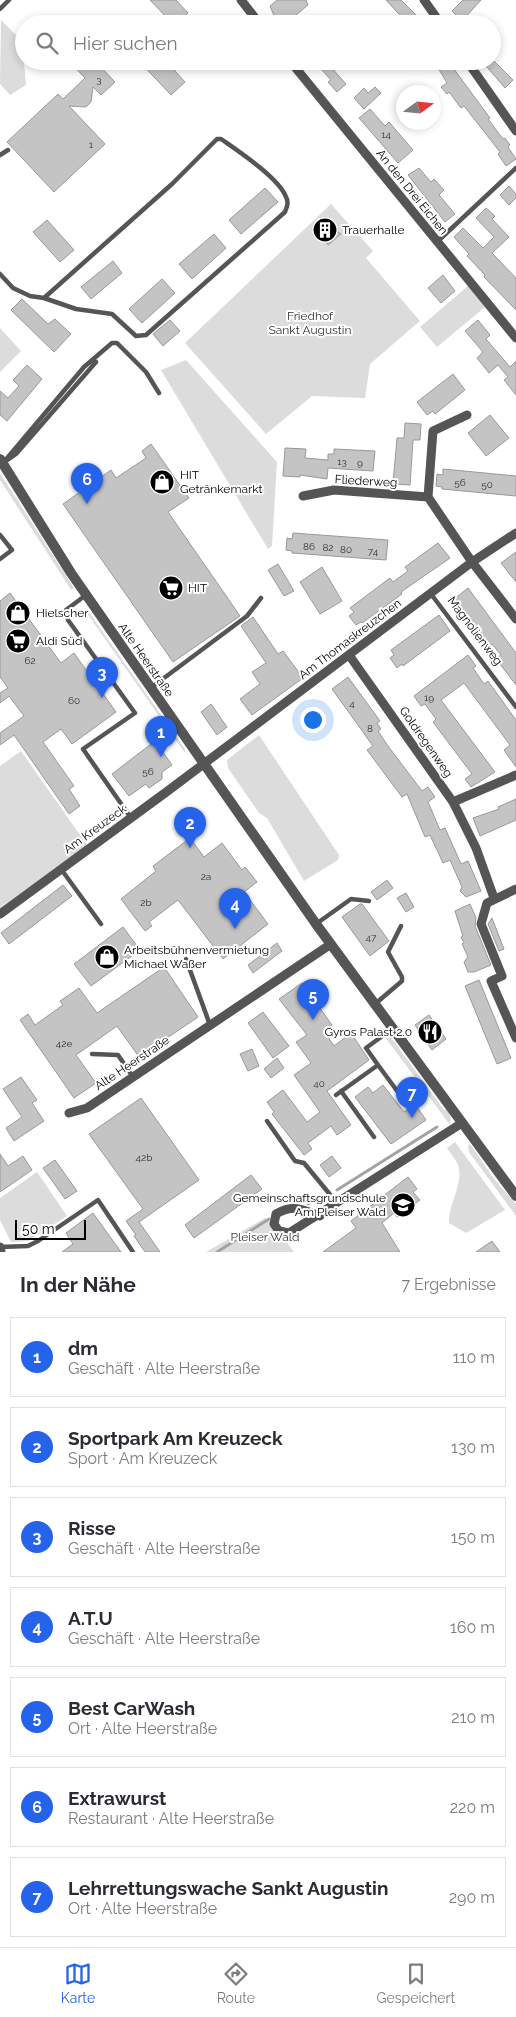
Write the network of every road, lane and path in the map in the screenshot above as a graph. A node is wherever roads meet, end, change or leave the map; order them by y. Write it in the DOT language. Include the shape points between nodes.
graph roads {
  1 [pos="9,0"];
  2 [pos="241,0"];
  3 [pos="429,2"];
  4 [pos="0,9"];
  5 [pos="253,15"];
  6 [pos="436,15"];
  7 [pos="297,70"];
  8 [pos="473,70"];
  9 [pos="516,131"];
  10 [pos="8,150"];
  11 [pos="0,155"];
  12 [pos="516,168"];
  13 [pos="437,242"];
  14 [pos="0,274"];
  15 [pos="44,298"];
  16 [pos="516,338"];
  17 [pos="96,362"];
  18 [pos="159,393"];
  19 [pos="467,415"];
  20 [pos="1,461"];
  21 [pos="303,496"];
  22 [pos="428,497"];
  23 [pos="0,535"];
  24 [pos="514,537"];
  25 [pos="0,559"];
  26 [pos="472,562"];
  27 [pos="431,594"];
  28 [pos="86,595"];
  29 [pos="260,598"];
  30 [pos="516,619"];
  31 [pos="348,655"];
  32 [pos="151,688"];
  33 [pos="516,707"];
  34 [pos="204,763"];
  35 [pos="516,775"];
  36 [pos="452,802"];
  37 [pos="131,818"];
  38 [pos="61,869"];
  39 [pos="516,889"];
  40 [pos="494,898"];
  41 [pos="369,901"];
  42 [pos="0,914"];
  43 [pos="101,924"];
  44 [pos="316,924"];
  45 [pos="401,926"];
  46 [pos="331,944"];
  47 [pos="186,959"];
  48 [pos="375,1004"];
  49 [pos="210,1025"];
  50 [pos="393,1028"];
  51 [pos="516,1038"];
  52 [pos="92,1054"];
  53 [pos="378,1065"];
  54 [pos="133,1077"];
  55 [pos="341,1091"];
  56 [pos="336,1095"];
  57 [pos="406,1103"];
  58 [pos="69,1113"];
  59 [pos="267,1121"];
  60 [pos="462,1123"];
  61 [pos="374,1137"];
  62 [pos="515,1195"];
  63 [pos="338,1204"];
  64 [pos="320,1216"];
  65 [pos="0,1247"];
  66 [pos="1,1252"];
  67 [pos="133,1252"];
  1 -- 4 [label="lane"];
  2 -- 5 [label="street"];
  3 -- 6 [label="street"];
  7 -- 13 [label="street, An den Drei Eichen"];
  8 -- 9 [label="street"];
  10 -- 11 [label="lane"];
  12 -- 13 [label="lane"];
  13 -- 16 [label="street, An den Drei Eichen"];
  14 -- 15 [label="lane" via="13,288"];
  15 -- 15 [label="lane" via="76,309 112,314 136,336 146,335 285,212 286,194 241,153 217,140"];
  17 -- 20 [label="lane" via="16,454"];
  18 -- 20 [label="lane" via="146,372 117,343 112,342 84,367"];
  19 -- 22 [label="street" via="433,431"];
  20 -- 28 [label="street, Alte Heerstraße"];
  21 -- 22 [label="street, Fliederweg" via="334,490"];
  22 -- 26 [label="street"];
  23 -- 25 [label="lane" via="12,550"];
  24 -- 26 [label="street, Am Thomaskreuzchen"];
  26 -- 27 [label="street, Am Thomaskreuzchen"];
  26 -- 30 [label="street"];
  27 -- 31 [label="street, Am Thomaskreuzchen"];
  27 -- 33 [label="lane, Magnolienweg"];
  28 -- 32 [label="street, Alte Heerstraße"];
  28 -- 37 [label="lane" via="66,610 68,620 135,713 83,749"];
  29 -- 32 [label="lane" via="247,616"];
  31 -- 34 [label="street, Am Thomaskreuzchen"];
  31 -- 36 [label="street, Goldregenweg"];
  32 -- 34 [label="street, Alte Heerstraße"];
  34 -- 37 [label="street, Am Kreuzeck"];
  34 -- 44 [label="street, Alte Heerstraße"];
  35 -- 36 [label="street"];
  36 -- 40 [label="street, Goldregenweg" via="476,848"];
  37 -- 38 [label="street, Am Kreuzeck"];
  38 -- 42 [label="street, Am Kreuzeck"];
  38 -- 43 [label="lane"];
  39 -- 40 [label="street"];
  40 -- 51 [label="street" via="487,903 481,924 502,976 491,981"];
  41 -- 44 [label="lane" via="351,899"];
  44 -- 46 [label="street, Alte Heerstraße"];
  45 -- 48 [label="lane" via="388,952 402,981"];
  46 -- 48 [label="street, Alte Heerstraße"];
  46 -- 49 [label="street, Alte Heerstraße"];
  47 -- 49 [label="lane"];
  48 -- 50 [label="street, Alte Heerstraße"];
  49 -- 54 [label="street, Alte Heerstraße"];
  50 -- 53 [label="lane" via="366,1048"];
  50 -- 60 [label="street, Alte Heerstraße"];
  52 -- 54 [label="lane" via="118,1055"];
  53 -- 55 [label="lane"];
  53 -- 57 [label="lane"];
  54 -- 58 [label="street, Alte Heerstraße" via="87,1108"];
  55 -- 56 [label="lane"];
  55 -- 61 [label="lane"];
  59 -- 63 [label="lane" via="295,1161 304,1163"];
  60 -- 62 [label="street, Alte Heerstraße"];
  60 -- 63 [label="street"];
  63 -- 64 [label="street"];
  64 -- 64 [label="street" via="288,1234 274,1224 276,1214 287,1208"];
  65 -- 66 [label="street"];
  65 -- 67 [label="lane" via="28,1246 98,1200"];
}
